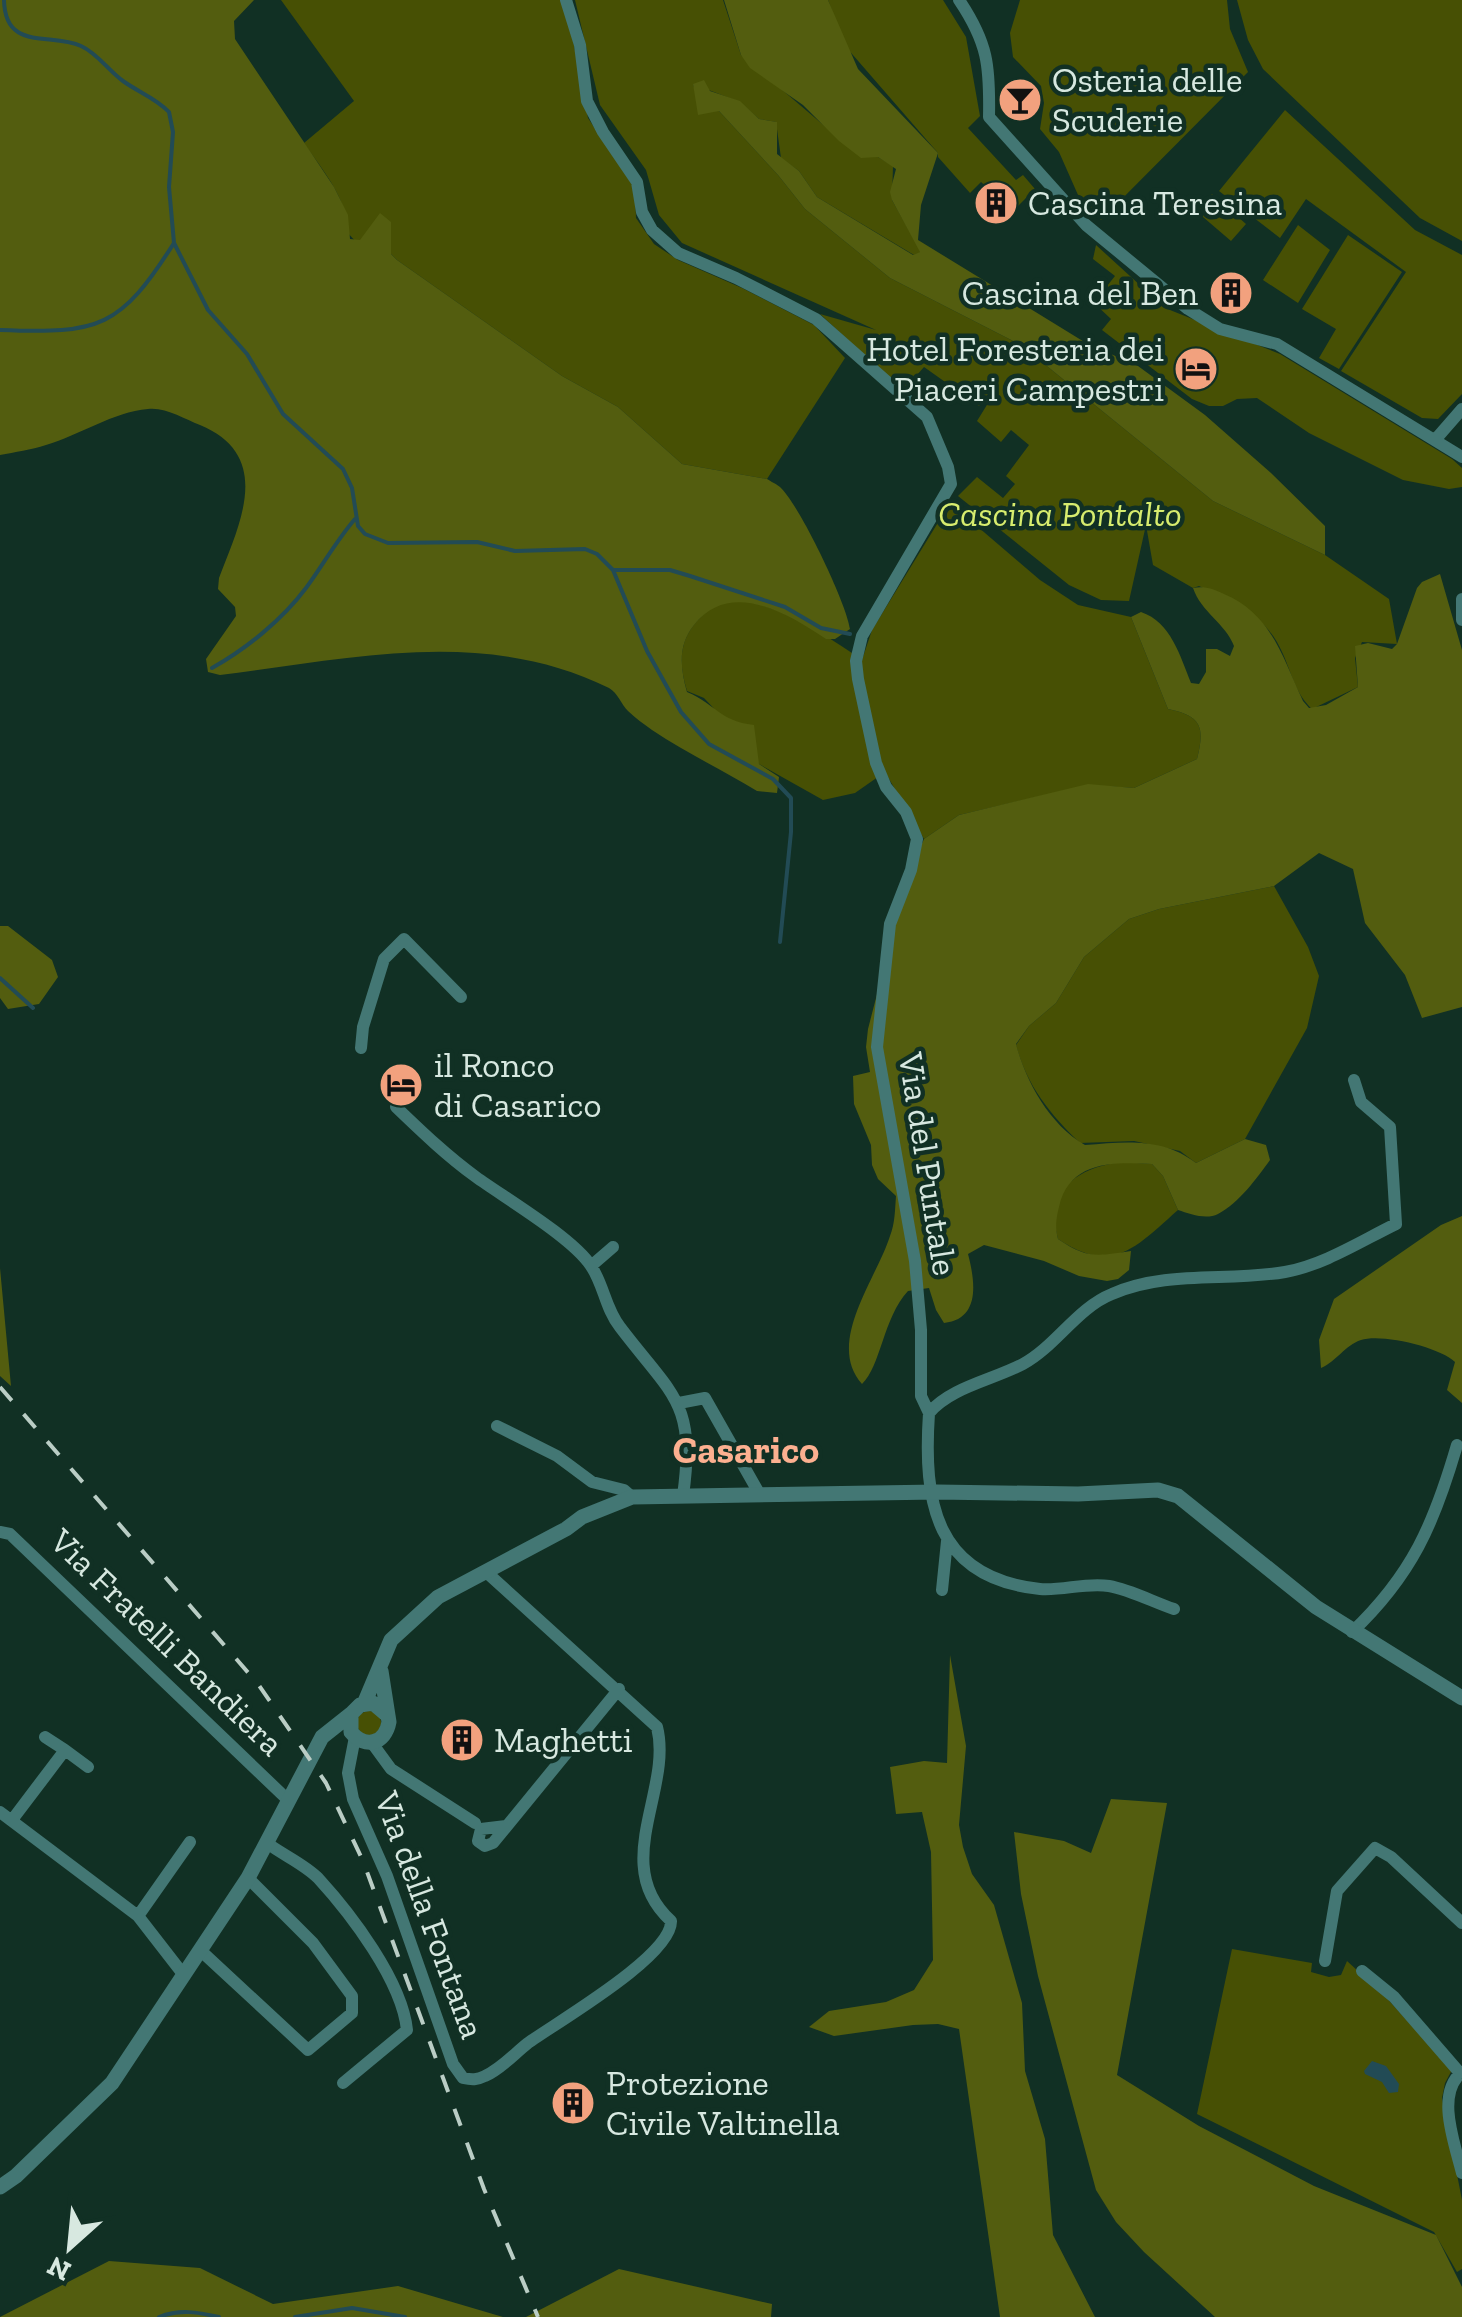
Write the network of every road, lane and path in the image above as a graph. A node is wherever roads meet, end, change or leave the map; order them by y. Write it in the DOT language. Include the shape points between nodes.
graph roads {
  1 [pos="566,0"];
  2 [pos="959,0"];
  3 [pos="1462,409"];
  4 [pos="1435,440"];
  5 [pos="1462,457"];
  6 [pos="1462,599"];
  7 [pos="1462,620"];
  8 [pos="462,997"];
  9 [pos="361,1048"];
  10 [pos="1354,1080"];
  11 [pos="396,1107"];
  12 [pos="613,1247"];
  13 [pos="591,1266"];
  14 [pos="679,1404"];
  15 [pos="929,1413"];
  16 [pos="498,1426"];
  17 [pos="1457,1444"];
  18 [pos="929,1492"];
  19 [pos="759,1494"];
  20 [pos="683,1496"];
  21 [pos="632,1497"];
  22 [pos="0,1532"];
  23 [pos="947,1541"];
  24 [pos="486,1571"];
  25 [pos="942,1590"];
  26 [pos="1174,1610"];
  27 [pos="1352,1632"];
  28 [pos="380,1667"];
  29 [pos="618,1690"];
  30 [pos="1462,1698"];
  31 [pos="357,1709"];
  32 [pos="386,1714"];
  33 [pos="45,1737"];
  34 [pos="366,1739"];
  35 [pos="65,1750"];
  36 [pos="314,1751"];
  37 [pos="88,1767"];
  38 [pos="289,1801"];
  39 [pos="6,1816"];
  40 [pos="475,1823"];
  41 [pos="506,1826"];
  42 [pos="190,1842"];
  43 [pos="267,1843"];
  44 [pos="248,1878"];
  45 [pos="138,1916"];
  46 [pos="1462,1923"];
  47 [pos="200,1950"];
  48 [pos="1325,1961"];
  49 [pos="1362,1971"];
  50 [pos="183,1974"];
  51 [pos="1461,2072"];
  52 [pos="342,2083"];
  53 [pos="1462,2173"];
  54 [pos="0,2187"];
  1 -- 15 [label="street, Via del Puntale" via="587,100 637,182 652,230 678,253 816,319 927,417 948,467 950,484 862,636 856,661 876,764 916,840 890,924 877,1047 915,1261 921,1396"];
  2 -- 4 [label="street" via="978,28 990,70 989,117 1086,226 1220,329 1277,344"];
  3 -- 4 [label="street"];
  4 -- 5 [label="street"];
  6 -- 7 [label="street"];
  8 -- 9 [label="street" via="404,939 384,959"];
  10 -- 15 [label="street" via="1361,1102 1390,1127 1396,1224 1285,1272 1148,1281 1108,1295 1025,1363 946,1397"];
  11 -- 13 [label="street" via="442,1152"];
  12 -- 13 [label="street"];
  13 -- 14 [label="street" via="607,1309"];
  14 -- 19 [label="street" via="705,1398"];
  14 -- 20 [label="street" via="688,1457"];
  15 -- 18 [label="street, Via del Puntale"];
  16 -- 21 [label="street" via="592,1482"];
  17 -- 27 [label="street" via="1418,1553"];
  18 -- 19 [label="street"];
  18 -- 23 [label="street"];
  18 -- 27 [label="street" via="1158,1490 1178,1496"];
  19 -- 20 [label="street"];
  20 -- 21 [label="street"];
  21 -- 24 [label="street"];
  22 -- 38 [label="street, Via Fratelli Bandiera" via="10,1534"];
  23 -- 25 [label="street"];
  23 -- 26 [label="street" via="972,1569 1007,1584 1105,1585"];
  24 -- 28 [label="street" via="438,1597 400,1629"];
  24 -- 29 [label="street, Via della Fontana"];
  27 -- 30 [label="street"];
  28 -- 31 [label="street"];
  28 -- 32 [label="street"];
  29 -- 34 [label="street, Via della Fontana" via="657,1727 662,1745 644,1829 644,1862 648,1886 672,1930 622,1979 475,2080 463,2078 454,2064 356,1808 351,1783"];
  29 -- 41 [label="street"];
  31 -- 32 [label="street" via="378,1706"];
  31 -- 34 [label="street" via="349,1726"];
  31 -- 36 [label="street"];
  32 -- 34 [label="street" via="389,1722"];
  33 -- 35 [label="street"];
  34 -- 36 [label="street" via="339,1736"];
  34 -- 40 [label="street" via="391,1769"];
  35 -- 37 [label="street"];
  35 -- 39 [label="street"];
  36 -- 38 [label="street"];
  38 -- 43 [label="street"];
  39 -- 45 [label="street"];
  42 -- 45 [label="street"];
  43 -- 44 [label="street"];
  43 -- 52 [label="street" via="316,1876 384,1964 400,1996 407,2030"];
  44 -- 47 [label="street"];
  44 -- 47 [label="street" via="312,1942 352,1996 352,2013 308,2050"];
  45 -- 50 [label="street"];
  46 -- 48 [label="street" via="1375,1848 1337,1892"];
  47 -- 50 [label="street"];
  49 -- 51 [label="street"];
  50 -- 54 [label="street" via="112,2084"];
  51 -- 53 [label="street" via="1449,2090"];
}
